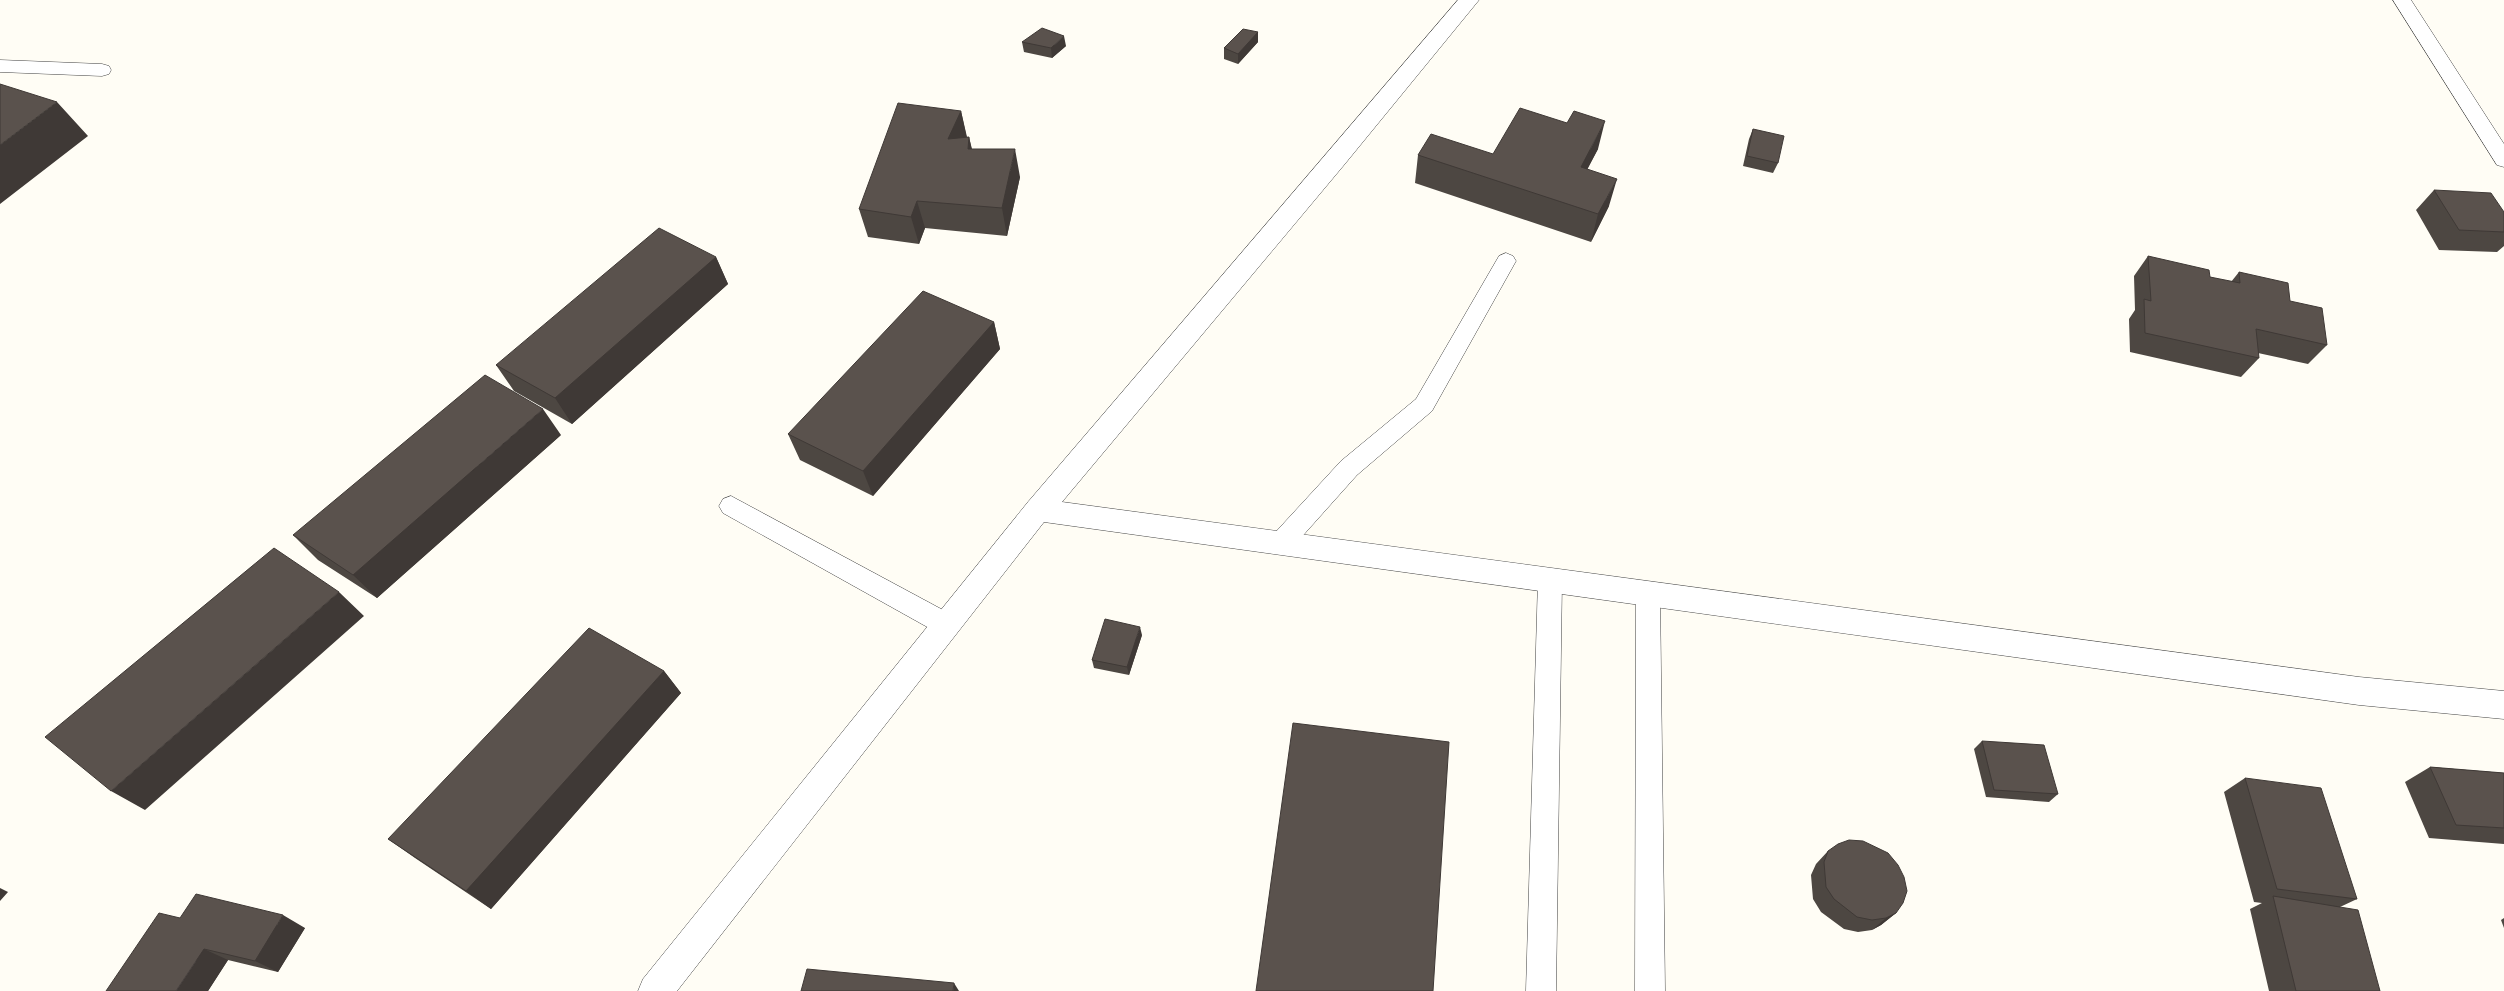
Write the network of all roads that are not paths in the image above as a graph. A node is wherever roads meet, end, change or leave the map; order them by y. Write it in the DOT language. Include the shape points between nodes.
graph roads {
  1 [pos="1469,0"];
  2 [pos="2402,0"];
  3 [pos="0,66"];
  4 [pos="102,70"];
  5 [pos="2504,160"];
  6 [pos="1506,261"];
  7 [pos="731,506"];
  8 [pos="1038,510"];
  9 [pos="1281,543"];
  10 [pos="1550,580"];
  11 [pos="1648,594"];
  12 [pos="947,625"];
  13 [pos="2504,705"];
  14 [pos="656,991"];
  15 [pos="1541,991"];
  16 [pos="1650,991"];
  1 -- 8 [label="street"];
  2 -- 5 [label="lane"];
  3 -- 4 [label="lane"];
  6 -- 9 [label="lane" via="1424,405 1349,468"];
  7 -- 12 [label="lane"];
  8 -- 9 [label="street"];
  8 -- 12 [label="street"];
  9 -- 10 [label="street"];
  10 -- 11 [label="street"];
  10 -- 15 [label="lane"];
  11 -- 13 [label="street" via="2349,690"];
  11 -- 16 [label="lane"];
  12 -- 14 [label="street"];
}
